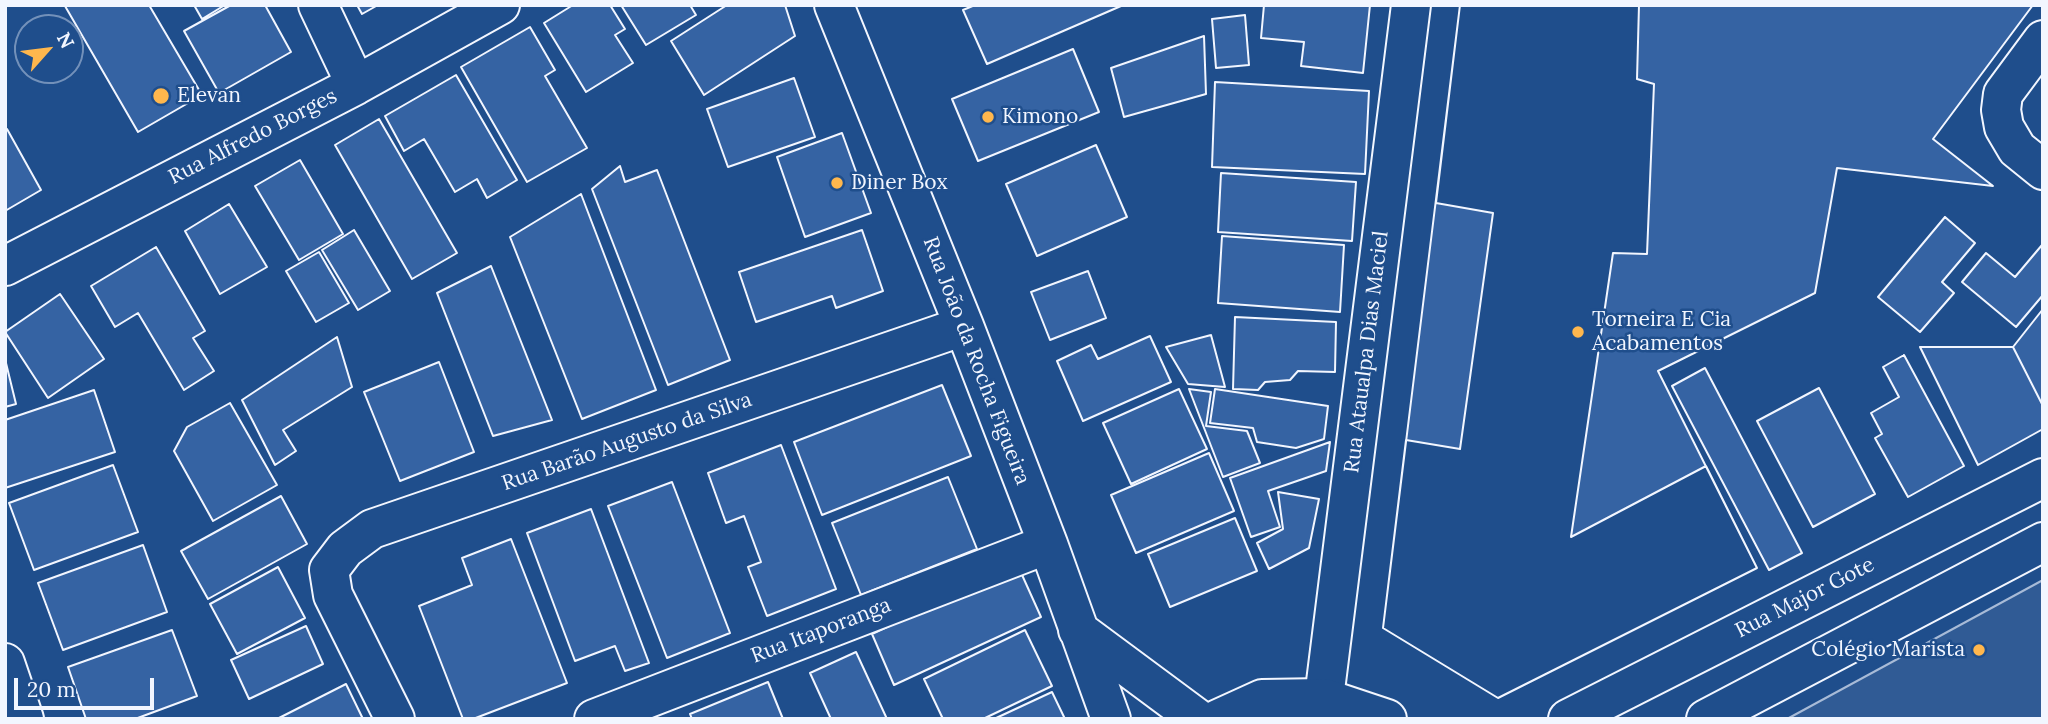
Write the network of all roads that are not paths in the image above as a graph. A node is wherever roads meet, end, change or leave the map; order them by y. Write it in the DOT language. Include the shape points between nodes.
graph roads {
  1 [pos="318,5"];
  2 [pos="500,5"];
  3 [pos="834,5"];
  4 [pos="1411,5"];
  5 [pos="2043,40"];
  6 [pos="356,85"];
  7 [pos="2043,170"];
  8 [pos="5,266"];
  9 [pos="964,326"];
  10 [pos="2043,478"];
  11 [pos="2043,542"];
  12 [pos="1048,544"];
  13 [pos="1078,629"];
  14 [pos="5,663"];
  15 [pos="1324,698"];
  16 [pos="24,719"];
  17 [pos="395,719"];
  18 [pos="594,719"];
  19 [pos="1111,719"];
  20 [pos="1198,719"];
  21 [pos="1218,719"];
  22 [pos="1387,719"];
  23 [pos="1568,719"];
  24 [pos="1706,719"];
  1 -- 6 [label="street"];
  2 -- 6 [label="street, Rua Alfredo Borges"];
  3 -- 9 [label="street, Rua João da Rocha Figueira"];
  4 -- 15 [label="street, Rua Ataualpa Dias Maciel"];
  5 -- 7 [label="street" via="2003,94 2001,110 2004,127 2017,149"];
  6 -- 8 [label="street, Rua Alfredo Borges"];
  9 -- 12 [label="street, Rua João da Rocha Figueira"];
  9 -- 17 [label="street, Rua Barão Augusto da Silva" via="372,529 345,549 329,570 333,596"];
  10 -- 23 [label="street, Rua Major Gote"];
  11 -- 24 [label="street"];
  12 -- 13 [label="street, Rua João da Rocha Figueira"];
  12 -- 18 [label="street, Rua Itaporanga"];
  13 -- 19 [label="street, Rua João da Rocha Figueira"];
  13 -- 20 [label="street"];
  14 -- 16 [label="street"];
  15 -- 21 [label="street" via="1262,699"];
  15 -- 22 [label="street"];
}
